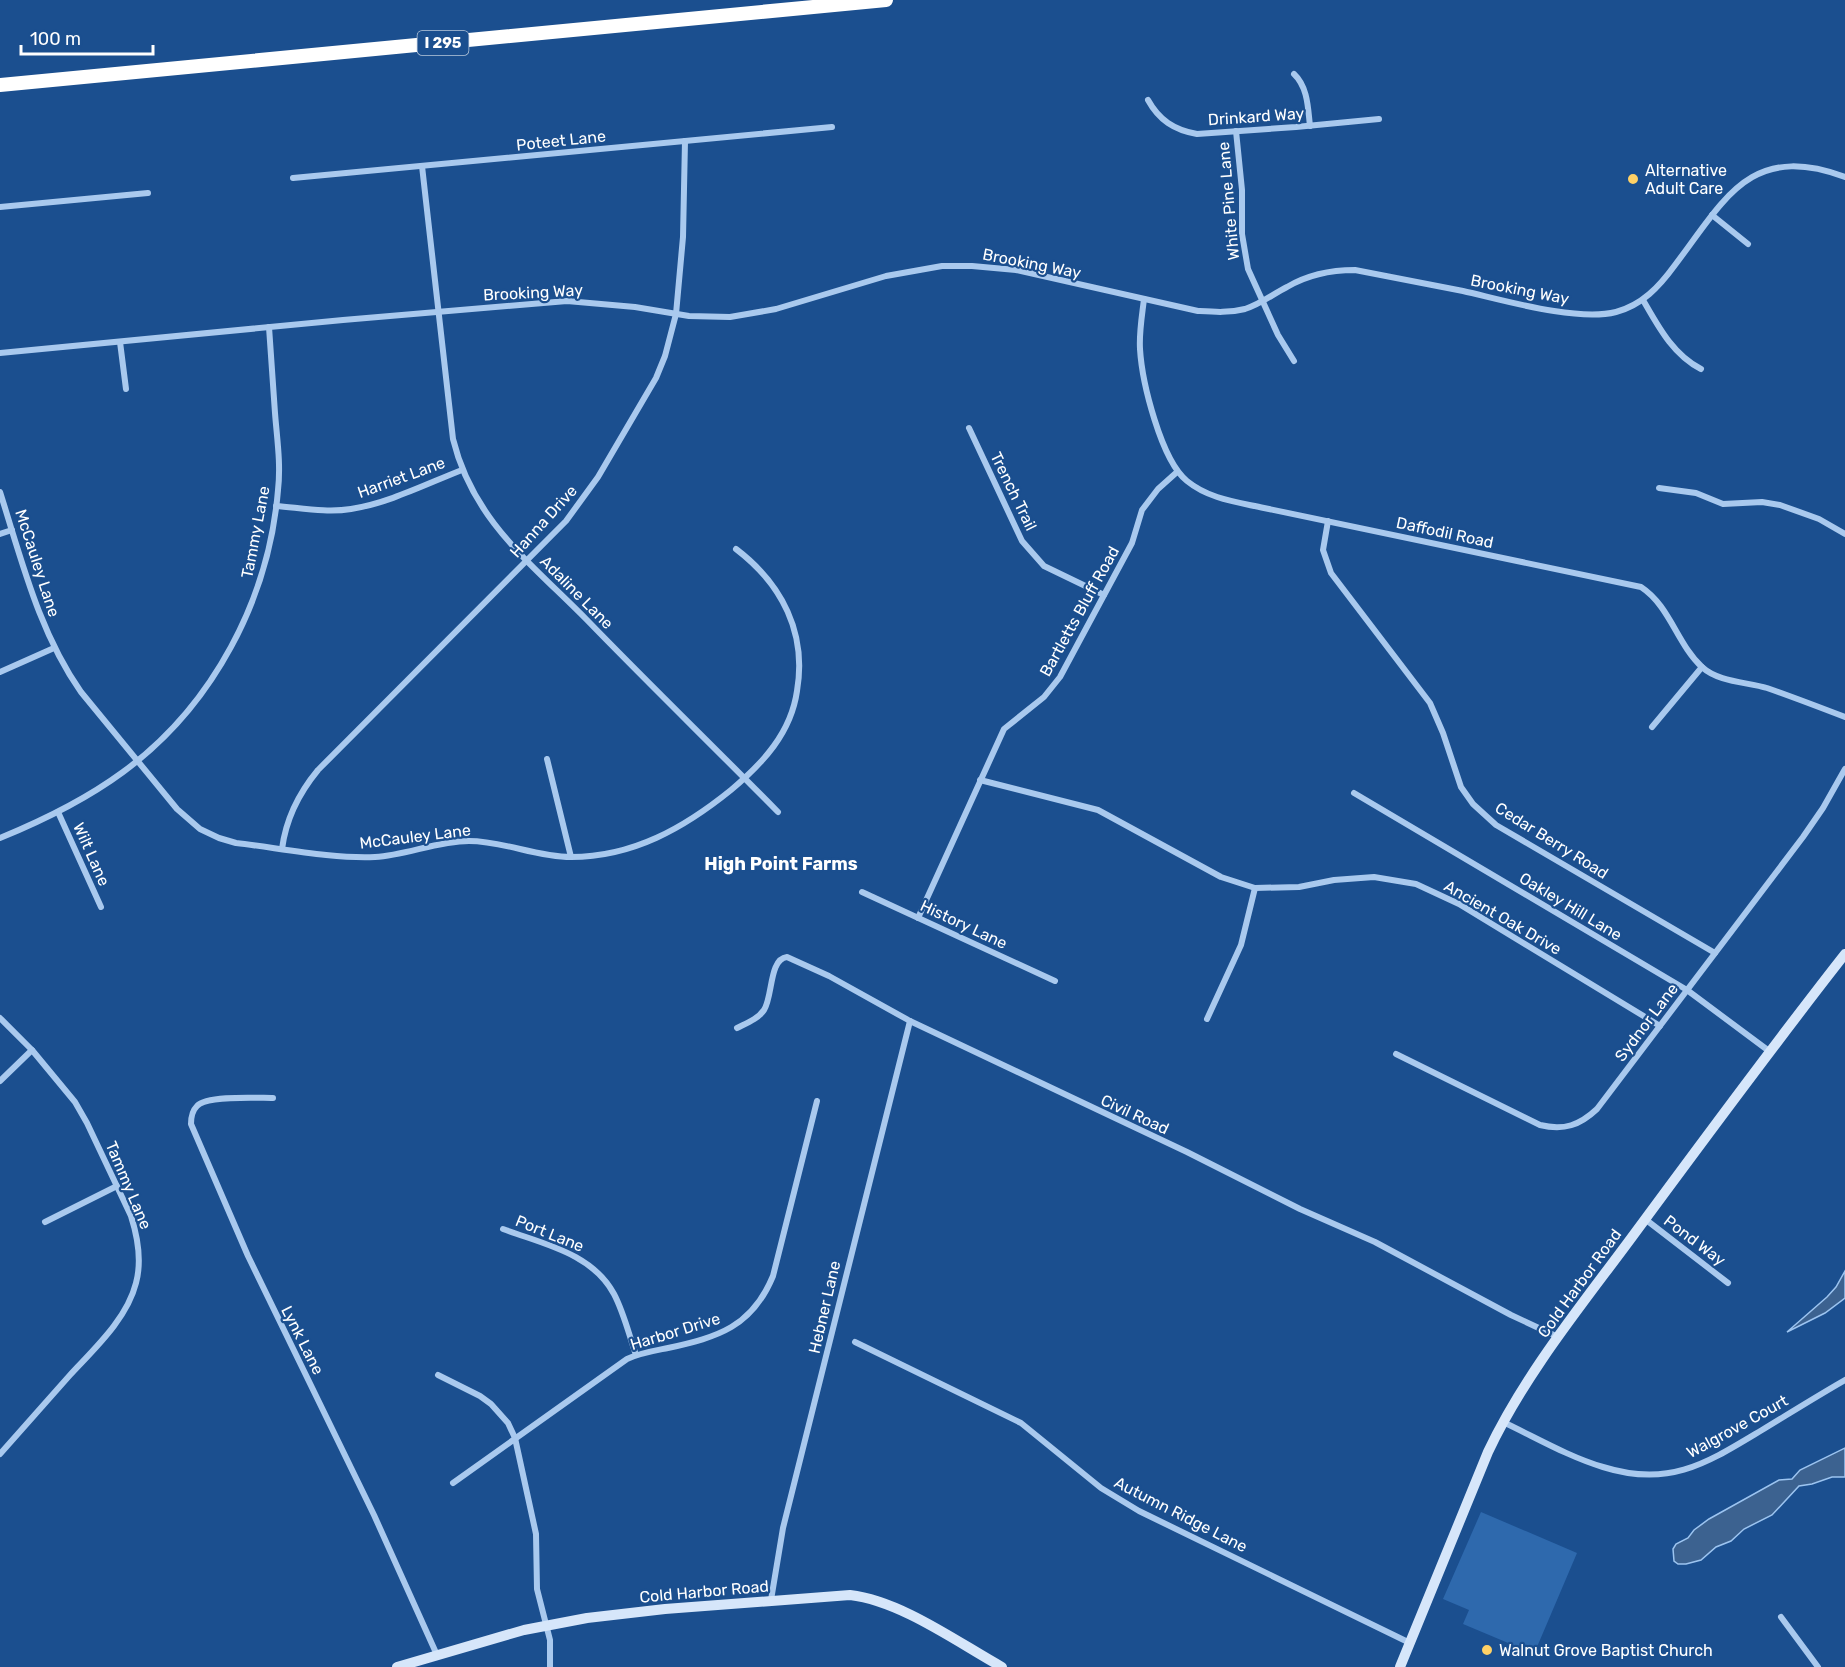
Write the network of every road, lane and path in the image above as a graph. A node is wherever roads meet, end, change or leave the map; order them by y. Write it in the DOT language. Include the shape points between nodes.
graph roads {
  1 [pos="886,0"];
  2 [pos="1294,74"];
  3 [pos="0,85"];
  4 [pos="1148,100"];
  5 [pos="1379,119"];
  6 [pos="1310,126"];
  7 [pos="832,127"];
  8 [pos="1236,131"];
  9 [pos="685,141"];
  10 [pos="422,166"];
  11 [pos="1845,177"];
  12 [pos="293,178"];
  13 [pos="148,193"];
  14 [pos="0,207"];
  15 [pos="1712,216"];
  16 [pos="1748,244"];
  17 [pos="1144,299"];
  18 [pos="1643,300"];
  19 [pos="1263,302"];
  20 [pos="438,313"];
  21 [pos="676,314"];
  22 [pos="269,327"];
  23 [pos="120,342"];
  24 [pos="0,353"];
  25 [pos="1294,361"];
  26 [pos="1701,369"];
  27 [pos="126,388"];
  28 [pos="969,428"];
  29 [pos="462,470"];
  30 [pos="1178,472"];
  31 [pos="1659,489"];
  32 [pos="0,492"];
  33 [pos="276,506"];
  34 [pos="1328,521"];
  35 [pos="12,530"];
  36 [pos="0,534"];
  37 [pos="1845,534"];
  38 [pos="736,549"];
  39 [pos="526,561"];
  40 [pos="1104,595"];
  41 [pos="54,648"];
  42 [pos="1702,667"];
  43 [pos="0,672"];
  44 [pos="1845,717"];
  45 [pos="1652,727"];
  46 [pos="548,759"];
  47 [pos="136,761"];
  48 [pos="1845,769"];
  49 [pos="745,778"];
  50 [pos="980,780"];
  51 [pos="1354,793"];
  52 [pos="58,812"];
  53 [pos="778,812"];
  54 [pos="0,838"];
  55 [pos="282,849"];
  56 [pos="571,857"];
  57 [pos="1256,888"];
  58 [pos="862,892"];
  59 [pos="101,908"];
  60 [pos="918,918"];
  61 [pos="1715,952"];
  62 [pos="1845,954"];
  63 [pos="1055,981"];
  64 [pos="1687,990"];
  65 [pos="0,1018"];
  66 [pos="1207,1019"];
  67 [pos="909,1021"];
  68 [pos="1660,1026"];
  69 [pos="737,1028"];
  70 [pos="32,1050"];
  71 [pos="1769,1051"];
  72 [pos="1396,1054"];
  73 [pos="0,1082"];
  74 [pos="273,1098"];
  75 [pos="817,1101"];
  76 [pos="117,1186"];
  77 [pos="1645,1219"];
  78 [pos="45,1222"];
  79 [pos="503,1229"];
  80 [pos="1728,1283"];
  81 [pos="1558,1337"];
  82 [pos="855,1342"];
  83 [pos="636,1355"];
  84 [pos="438,1375"];
  85 [pos="1845,1380"];
  86 [pos="1502,1422"];
  87 [pos="515,1438"];
  88 [pos="0,1454"];
  89 [pos="453,1483"];
  90 [pos="771,1600"];
  91 [pos="1780,1617"];
  92 [pos="547,1625"];
  93 [pos="1411,1643"];
  94 [pos="437,1655"];
  95 [pos="397,1667"];
  96 [pos="550,1667"];
  97 [pos="1002,1667"];
  98 [pos="1400,1667"];
  99 [pos="1818,1667"];
  1 -- 3 [label="highway, I 295"];
  2 -- 6 [label="street" via="1305,94"];
  4 -- 8 [label="street, Drinkard Way" via="1165,122 1183,131"];
  5 -- 6 [label="street, Drinkard Way"];
  6 -- 8 [label="street, Drinkard Way"];
  7 -- 9 [label="street, Poteet Lane"];
  8 -- 19 [label="street, White Pine Lane" via="1244,252 1252,282"];
  9 -- 10 [label="street, Poteet Lane"];
  9 -- 21 [label="street, Hanna Drive"];
  10 -- 12 [label="street, Poteet Lane"];
  10 -- 20 [label="street, Adaline Lane"];
  11 -- 15 [label="street, Brooking Way" via="1810,166 1771,169 1739,185"];
  13 -- 14 [label="street"];
  15 -- 16 [label="street"];
  15 -- 18 [label="street, Brooking Way" via="1662,283"];
  17 -- 19 [label="street, Brooking Way" via="1171,307 1225,313"];
  17 -- 21 [label="street, Brooking Way" via="1016,270 942,266 886,276 753,314"];
  17 -- 30 [label="street, Daffodil Road" via="1140,351 1148,398"];
  18 -- 19 [label="street, Brooking Way" via="1616,312 1592,315 1340,270 1298,280"];
  18 -- 26 [label="street" via="1683,359"];
  19 -- 25 [label="street, White Pine Lane"];
  20 -- 21 [label="street, Brooking Way" via="567,301"];
  20 -- 22 [label="street, Brooking Way"];
  20 -- 29 [label="street, Adaline Lane" via="453,439"];
  21 -- 39 [label="street, Hanna Drive" via="656,378 598,477 566,521"];
  22 -- 23 [label="street, Brooking Way"];
  22 -- 33 [label="street, Tammy Lane" via="279,456"];
  23 -- 24 [label="street, Brooking Way"];
  23 -- 27 [label="street"];
  28 -- 40 [label="street, Trench Trail" via="1031,553 1044,566"];
  29 -- 33 [label="street, Harriet Lane" via="383,501 351,509"];
  29 -- 39 [label="street, Adaline Lane" via="490,519"];
  30 -- 34 [label="street, Daffodil Road" via="1214,497"];
  30 -- 40 [label="street, Bartletts Bluff Road" via="1142,510 1131,543"];
  31 -- 37 [label="street" via="1696,493 1723,504 1780,505 1819,519"];
  32 -- 35 [label="street, McCauley Lane"];
  33 -- 47 [label="street, Tammy Lane" via="258,586 236,639 189,710"];
  34 -- 42 [label="street, Daffodil Road" via="1641,587 1652,594"];
  34 -- 61 [label="street, Cedar Berry Road" via="1323,550 1331,573 1430,703 1461,787 1473,804 1496,825"];
  35 -- 36 [label="street"];
  35 -- 41 [label="street, McCauley Lane"];
  38 -- 49 [label="street, McCauley Lane" via="778,592 793,623 800,657 797,693 783,734"];
  39 -- 49 [label="street, Adaline Lane"];
  39 -- 55 [label="street, Hanna Drive" via="318,770 291,813"];
  40 -- 50 [label="street, Bartletts Bluff Road" via="1060,677 1044,697 1004,729"];
  41 -- 43 [label="street"];
  41 -- 47 [label="street, McCauley Lane" via="81,692"];
  42 -- 44 [label="street"];
  42 -- 45 [label="street"];
  46 -- 56 [label="street"];
  47 -- 52 [label="street, Tammy Lane"];
  47 -- 55 [label="street, McCauley Lane" via="177,809 200,829 236,843"];
  48 -- 61 [label="street, Sydnor Lane" via="1803,837"];
  49 -- 53 [label="street, Adaline Lane"];
  49 -- 56 [label="street, McCauley Lane" via="695,818 663,836 625,850"];
  50 -- 57 [label="street, Ancient Oak Drive" via="1098,810 1221,877"];
  50 -- 60 [label="street, Bartletts Bluff Road"];
  51 -- 64 [label="street, Oakley Hill Lane"];
  52 -- 54 [label="street, Tammy Lane"];
  52 -- 59 [label="street, Wilt Lane"];
  55 -- 56 [label="street, McCauley Lane" via="375,857 469,841"];
  57 -- 66 [label="street" via="1241,945"];
  57 -- 68 [label="street, Ancient Oak Drive" via="1374,877 1416,884 1459,903"];
  58 -- 60 [label="street, History Lane"];
  60 -- 63 [label="street, History Lane"];
  61 -- 64 [label="street, Sydnor Lane"];
  62 -- 71 [label="main road, Cold Harbor Road"];
  64 -- 68 [label="street, Sydnor Lane"];
  64 -- 71 [label="street, Oakley Hill Lane"];
  65 -- 70 [label="street, Tammy Lane"];
  67 -- 69 [label="street, Civil Road" via="829,976 783,957 777,963 764,1011"];
  67 -- 81 [label="street, Civil Road" via="1375,1242"];
  67 -- 90 [label="street, Hebner Lane" via="783,1528"];
  68 -- 72 [label="street, Sydnor Lane" via="1597,1108 1578,1124 1567,1127 1534,1122"];
  70 -- 73 [label="street"];
  70 -- 76 [label="street, Tammy Lane" via="75,1102"];
  71 -- 77 [label="main road, Cold Harbor Road"];
  74 -- 94 [label="street, Lynk Lane" via="207,1100 193,1111 191,1124 248,1256"];
  75 -- 83 [label="street, Harbor Drive" via="773,1276 761,1301 739,1323 717,1335"];
  76 -- 78 [label="street"];
  76 -- 88 [label="street, Tammy Lane" via="138,1243 139,1271 130,1300 113,1325"];
  77 -- 80 [label="street, Pond Way"];
  77 -- 81 [label="main road, Cold Harbor Road"];
  79 -- 83 [label="street, Port Lane" via="573,1254 596,1270 617,1300"];
  81 -- 86 [label="main road, Cold Harbor Road"];
  82 -- 93 [label="street, Autumn Ridge Lane" via="1021,1423 1101,1488 1139,1511"];
  83 -- 87 [label="street, Harbor Drive"];
  84 -- 87 [label="street" via="491,1404"];
  85 -- 86 [label="street, Walgrove Court" via="1717,1457 1673,1473 1639,1474 1603,1467"];
  86 -- 93 [label="main road, Cold Harbor Road"];
  87 -- 89 [label="street, Harbor Drive"];
  87 -- 92 [label="street" via="536,1534 537,1589"];
  90 -- 92 [label="main road, Cold Harbor Road"];
  90 -- 97 [label="main road, Cold Harbor Road" via="850,1595 880,1600"];
  91 -- 99 [label="street"];
  92 -- 94 [label="main road, Cold Harbor Road"];
  92 -- 96 [label="street"];
  93 -- 98 [label="main road, Cold Harbor Road"];
  94 -- 95 [label="main road, Cold Harbor Road"];
}
